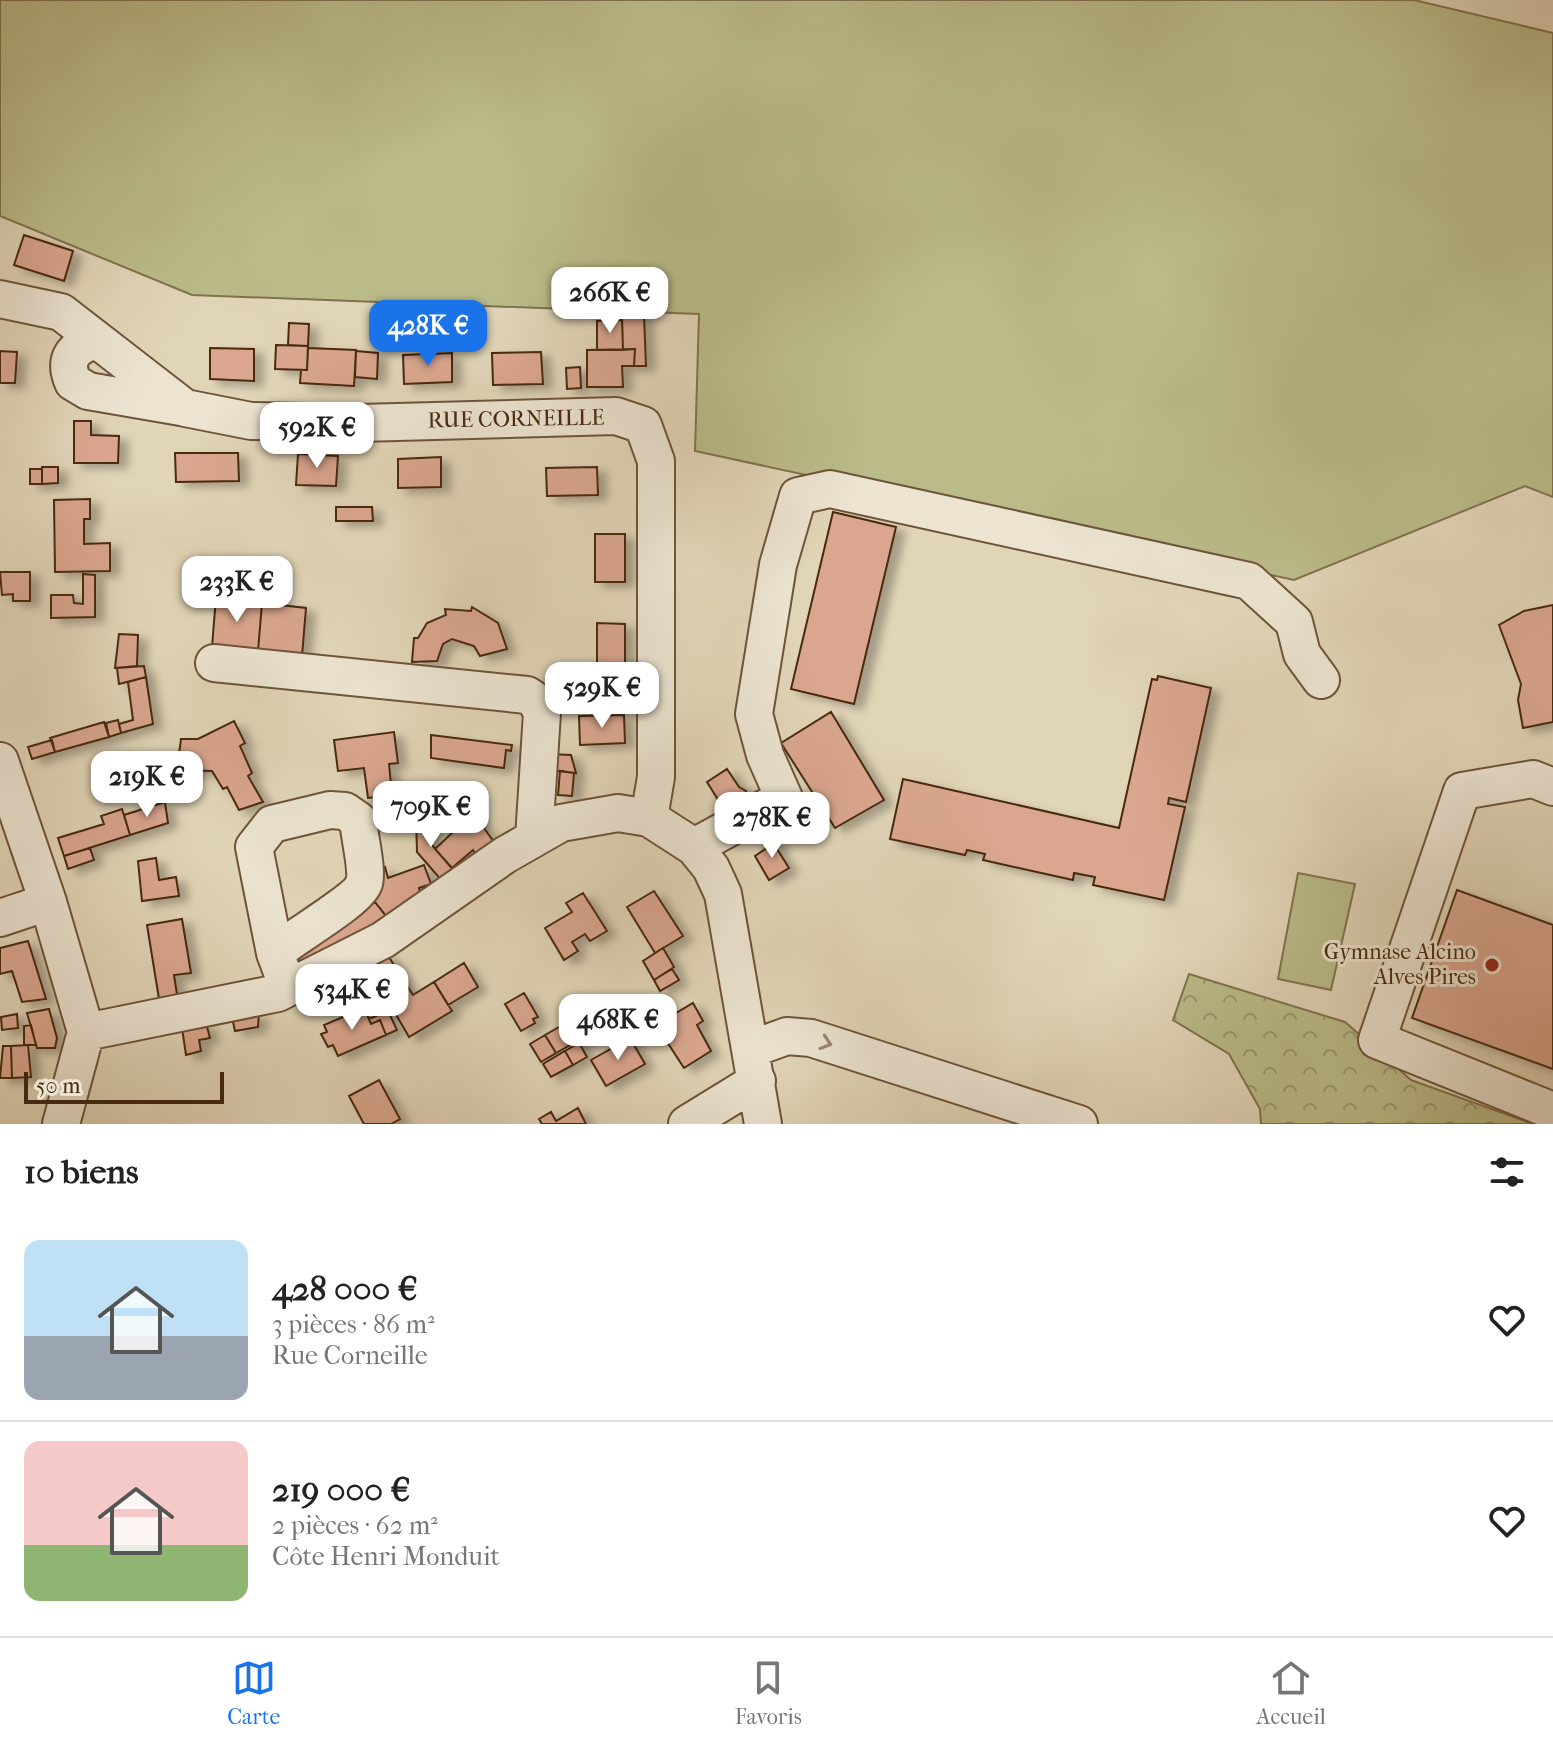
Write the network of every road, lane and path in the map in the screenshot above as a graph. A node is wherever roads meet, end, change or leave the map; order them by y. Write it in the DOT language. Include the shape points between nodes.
graph roads {
  1 [pos="0,299"];
  2 [pos="96,340"];
  3 [pos="185,408"];
  4 [pos="214,663"];
  5 [pos="1321,680"];
  6 [pos="0,761"];
  7 [pos="1553,787"];
  8 [pos="649,818"];
  9 [pos="534,838"];
  10 [pos="694,847"];
  11 [pos="48,902"];
  12 [pos="0,918"];
  13 [pos="275,953"];
  14 [pos="288,988"];
  15 [pos="86,1032"];
  16 [pos="754,1065"];
  17 [pos="1553,1111"];
  18 [pos="61,1124"];
  19 [pos="687,1124"];
  20 [pos="763,1124"];
  21 [pos="1079,1124"];
  1 -- 2 [label="street, RUE CORNEILLE" via="61,312"];
  2 -- 3 [label="street, RUE CORNEILLE"];
  2 -- 3 [label="street, RUE CORNEILLE" via="73,350 73,382 88,391"];
  3 -- 8 [label="street, RUE CORNEILLE" via="251,421 616,416 643,425 656,461 656,777"];
  4 -- 9 [label="street" via="527,695 542,713"];
  5 -- 10 [label="street" via="1302,654 1294,622 1249,581 830,489 798,496 778,565 754,714 784,798"];
  6 -- 11 [label="street"];
  7 -- 17 [label="street" via="1533,779 1462,791 1377,1040"];
  8 -- 9 [label="street" via="618,813 575,820"];
  8 -- 10 [label="street"];
  9 -- 14 [label="street" via="383,940"];
  10 -- 16 [label="street" via="723,894"];
  11 -- 12 [label="street"];
  11 -- 15 [label="street"];
  13 -- 13 [label="street" via="254,847 272,824 348,803 358,820 365,882 355,897"];
  13 -- 14 [label="street"];
  14 -- 15 [label="street"];
  15 -- 18 [label="street"];
  16 -- 19 [label="street"];
  16 -- 20 [label="street"];
  16 -- 21 [label="street, one-way" via="787,1036 811,1038"];
}
